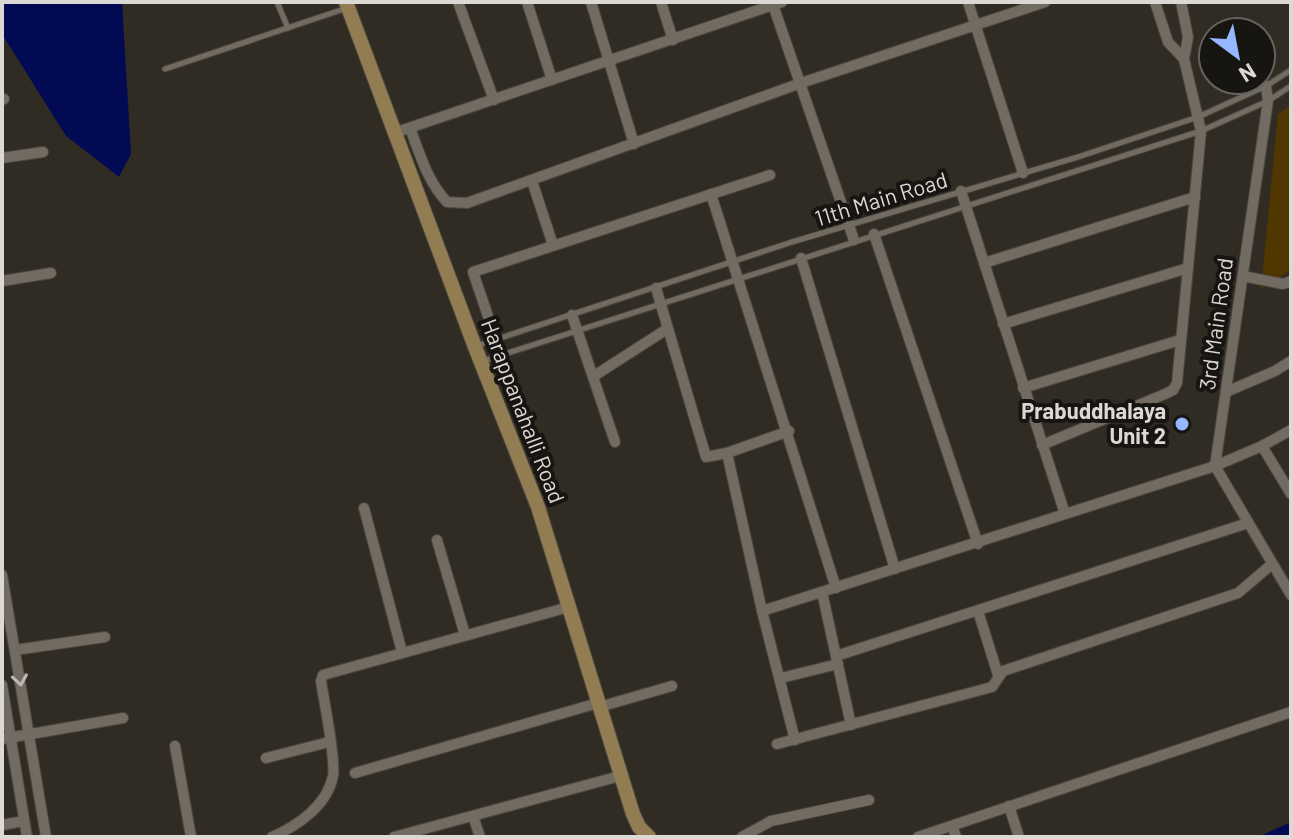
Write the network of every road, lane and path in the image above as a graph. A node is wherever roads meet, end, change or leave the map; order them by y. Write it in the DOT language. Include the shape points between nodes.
graph roads {
  1 [pos="277,2"];
  2 [pos="458,2"];
  3 [pos="527,2"];
  4 [pos="591,2"];
  5 [pos="661,2"];
  6 [pos="968,2"];
  7 [pos="1045,2"];
  8 [pos="1155,2"];
  9 [pos="1181,2"];
  10 [pos="776,3"];
  11 [pos="347,5"];
  12 [pos="975,25"];
  13 [pos="288,28"];
  14 [pos="673,40"];
  15 [pos="1184,59"];
  16 [pos="611,61"];
  17 [pos="165,69"];
  18 [pos="552,80"];
  19 [pos="801,83"];
  20 [pos="1291,86"];
  21 [pos="1244,96"];
  22 [pos="1267,96"];
  23 [pos="494,100"];
  24 [pos="1268,101"];
  25 [pos="1198,117"];
  26 [pos="410,128"];
  27 [pos="1201,131"];
  28 [pos="394,133"];
  29 [pos="634,144"];
  30 [pos="43,152"];
  31 [pos="2,158"];
  32 [pos="1023,173"];
  33 [pos="770,175"];
  34 [pos="532,181"];
  35 [pos="961,191"];
  36 [pos="711,194"];
  37 [pos="1195,197"];
  38 [pos="965,204"];
  39 [pos="850,225"];
  40 [pos="874,234"];
  41 [pos="854,240"];
  42 [pos="553,245"];
  43 [pos="801,258"];
  44 [pos="734,263"];
  45 [pos="984,263"];
  46 [pos="1188,268"];
  47 [pos="51,273"];
  48 [pos="1243,276"];
  49 [pos="739,279"];
  50 [pos="2,281"];
  51 [pos="1291,281"];
  52 [pos="656,288"];
  53 [pos="660,304"];
  54 [pos="572,315"];
  55 [pos="1003,324"];
  56 [pos="667,329"];
  57 [pos="579,330"];
  58 [pos="496,340"];
  59 [pos="1180,340"];
  60 [pos="475,347"];
  61 [pos="1291,361"];
  62 [pos="481,362"];
  63 [pos="594,376"];
  64 [pos="1023,388"];
  65 [pos="1226,392"];
  66 [pos="1291,430"];
  67 [pos="789,431"];
  68 [pos="615,442"];
  69 [pos="1042,445"];
  70 [pos="1262,446"];
  71 [pos="727,453"];
  72 [pos="1215,466"];
  73 [pos="1291,494"];
  74 [pos="364,508"];
  75 [pos="1065,514"];
  76 [pos="1248,523"];
  77 [pos="437,540"];
  78 [pos="978,544"];
  79 [pos="1272,564"];
  80 [pos="895,569"];
  81 [pos="2,575"];
  82 [pos="836,588"];
  83 [pos="822,592"];
  84 [pos="1291,595"];
  85 [pos="569,607"];
  86 [pos="762,611"];
  87 [pos="978,611"];
  88 [pos="465,635"];
  89 [pos="105,637"];
  90 [pos="15,650"];
  91 [pos="402,652"];
  92 [pos="837,660"];
  93 [pos="998,675"];
  94 [pos="781,678"];
  95 [pos="2,685"];
  96 [pos="672,686"];
  97 [pos="599,705"];
  98 [pos="1291,715"];
  99 [pos="123,718"];
  100 [pos="851,725"];
  101 [pos="29,734"];
  102 [pos="6,738"];
  103 [pos="795,740"];
  104 [pos="329,742"];
  105 [pos="777,744"];
  106 [pos="175,746"];
  107 [pos="266,758"];
  108 [pos="355,773"];
  109 [pos="620,776"];
  110 [pos="869,800"];
  111 [pos="1009,806"];
  112 [pos="473,816"];
  113 [pos="24,821"];
  114 [pos="2,825"];
  115 [pos="952,826"];
  116 [pos="401,836"];
  117 [pos="27,837"];
  118 [pos="46,837"];
  119 [pos="191,837"];
  120 [pos="272,837"];
  121 [pos="480,837"];
  122 [pos="649,837"];
  123 [pos="742,837"];
  124 [pos="918,837"];
  125 [pos="956,837"];
  126 [pos="1019,837"];
  1 -- 13 [label="lane"];
  2 -- 23 [label="street"];
  3 -- 18 [label="street"];
  4 -- 16 [label="street"];
  5 -- 14 [label="street"];
  6 -- 12 [label="street"];
  7 -- 12 [label="street"];
  8 -- 15 [label="street" via="1168,42"];
  9 -- 15 [label="street" via="1188,37"];
  10 -- 14 [label="street"];
  10 -- 19 [label="street"];
  11 -- 13 [label="lane"];
  11 -- 28 [label="street, Harappanahalli Road"];
  12 -- 19 [label="street"];
  12 -- 32 [label="street"];
  13 -- 17 [label="lane"];
  14 -- 16 [label="street"];
  15 -- 25 [label="street"];
  16 -- 18 [label="street"];
  16 -- 29 [label="street"];
  18 -- 23 [label="street"];
  19 -- 29 [label="street"];
  19 -- 39 [label="street"];
  20 -- 24 [label="lane, 11th Main Road"];
  21 -- 25 [label="lane, 11th Main Road"];
  22 -- 24 [label="street, 3rd Main Road"];
  23 -- 26 [label="street"];
  24 -- 27 [label="lane, 11th Main Road"];
  24 -- 48 [label="street, 3rd Main Road"];
  25 -- 27 [label="street"];
  25 -- 32 [label="lane, 11th Main Road"];
  26 -- 28 [label="street"];
  26 -- 34 [label="street" via="427,174 447,202 467,203"];
  27 -- 37 [label="street"];
  27 -- 38 [label="lane, 11th Main Road"];
  28 -- 60 [label="street, Harappanahalli Road"];
  29 -- 34 [label="street"];
  30 -- 31 [label="street"];
  32 -- 35 [label="lane, 11th Main Road"];
  33 -- 36 [label="street"];
  34 -- 42 [label="street"];
  35 -- 38 [label="street"];
  35 -- 39 [label="lane, 11th Main Road"];
  36 -- 42 [label="street"];
  36 -- 44 [label="street"];
  37 -- 45 [label="street"];
  37 -- 46 [label="street"];
  38 -- 40 [label="lane, 11th Main Road"];
  38 -- 45 [label="street"];
  39 -- 41 [label="street"];
  39 -- 44 [label="lane, 11th Main Road"];
  40 -- 41 [label="lane, 11th Main Road"];
  40 -- 78 [label="street"];
  41 -- 43 [label="lane, 11th Main Road"];
  42 -- 58 [label="street" via="473,272"];
  43 -- 49 [label="lane, 11th Main Road"];
  43 -- 80 [label="street"];
  44 -- 49 [label="street"];
  44 -- 52 [label="lane, 11th Main Road"];
  45 -- 55 [label="street"];
  46 -- 55 [label="street"];
  46 -- 59 [label="street"];
  47 -- 50 [label="street"];
  48 -- 51 [label="street"];
  48 -- 65 [label="street, 3rd Main Road"];
  49 -- 53 [label="lane, 11th Main Road"];
  49 -- 67 [label="street"];
  52 -- 53 [label="street"];
  52 -- 54 [label="lane, 11th Main Road"];
  53 -- 56 [label="street"];
  53 -- 57 [label="lane, 11th Main Road"];
  54 -- 57 [label="street"];
  54 -- 58 [label="lane, 11th Main Road"];
  55 -- 64 [label="street"];
  56 -- 63 [label="street"];
  56 -- 71 [label="street" via="703,453"];
  57 -- 62 [label="lane, 11th Main Road"];
  57 -- 63 [label="street"];
  58 -- 60 [label="lane, 11th Main Road"];
  59 -- 64 [label="street"];
  59 -- 69 [label="street" via="1173,390"];
  60 -- 62 [label="street, Harappanahalli Road"];
  61 -- 65 [label="street"];
  62 -- 85 [label="street, Harappanahalli Road" via="538,507"];
  63 -- 68 [label="street"];
  64 -- 69 [label="street"];
  65 -- 72 [label="street, 3rd Main Road"];
  66 -- 70 [label="street"];
  67 -- 71 [label="street"];
  67 -- 82 [label="street"];
  69 -- 75 [label="street"];
  70 -- 72 [label="street"];
  70 -- 73 [label="street"];
  71 -- 86 [label="street"];
  72 -- 75 [label="street"];
  72 -- 76 [label="street"];
  74 -- 91 [label="street"];
  75 -- 78 [label="street"];
  76 -- 79 [label="street"];
  76 -- 87 [label="street"];
  77 -- 88 [label="street"];
  78 -- 80 [label="street"];
  79 -- 84 [label="street"];
  79 -- 93 [label="street" via="1238,593"];
  80 -- 82 [label="street"];
  81 -- 90 [label="street"];
  82 -- 83 [label="street"];
  83 -- 86 [label="street"];
  83 -- 92 [label="street"];
  85 -- 88 [label="street"];
  85 -- 97 [label="street, Harappanahalli Road"];
  86 -- 94 [label="street"];
  87 -- 92 [label="street"];
  87 -- 93 [label="street"];
  88 -- 91 [label="street"];
  89 -- 90 [label="street"];
  90 -- 101 [label="street, one-way"];
  91 -- 104 [label="street" via="323,675"];
  92 -- 94 [label="street"];
  92 -- 100 [label="street"];
  93 -- 100 [label="street" via="992,687"];
  94 -- 103 [label="street"];
  95 -- 102 [label="street"];
  96 -- 97 [label="street"];
  97 -- 108 [label="street"];
  97 -- 109 [label="street, Harappanahalli Road"];
  98 -- 111 [label="street"];
  99 -- 101 [label="street"];
  100 -- 103 [label="street"];
  101 -- 102 [label="street"];
  101 -- 118 [label="street"];
  102 -- 113 [label="street"];
  103 -- 105 [label="street"];
  104 -- 107 [label="street"];
  104 -- 120 [label="street" via="333,774 327,790 315,808"];
  106 -- 119 [label="street"];
  109 -- 112 [label="street"];
  109 -- 122 [label="street, Harappanahalli Road" via="635,819"];
  110 -- 123 [label="street" via="771,821"];
  111 -- 115 [label="street"];
  111 -- 126 [label="street"];
  112 -- 116 [label="street"];
  112 -- 121 [label="street"];
  113 -- 114 [label="street"];
  113 -- 117 [label="street"];
  115 -- 124 [label="street"];
  115 -- 125 [label="street"];
}
